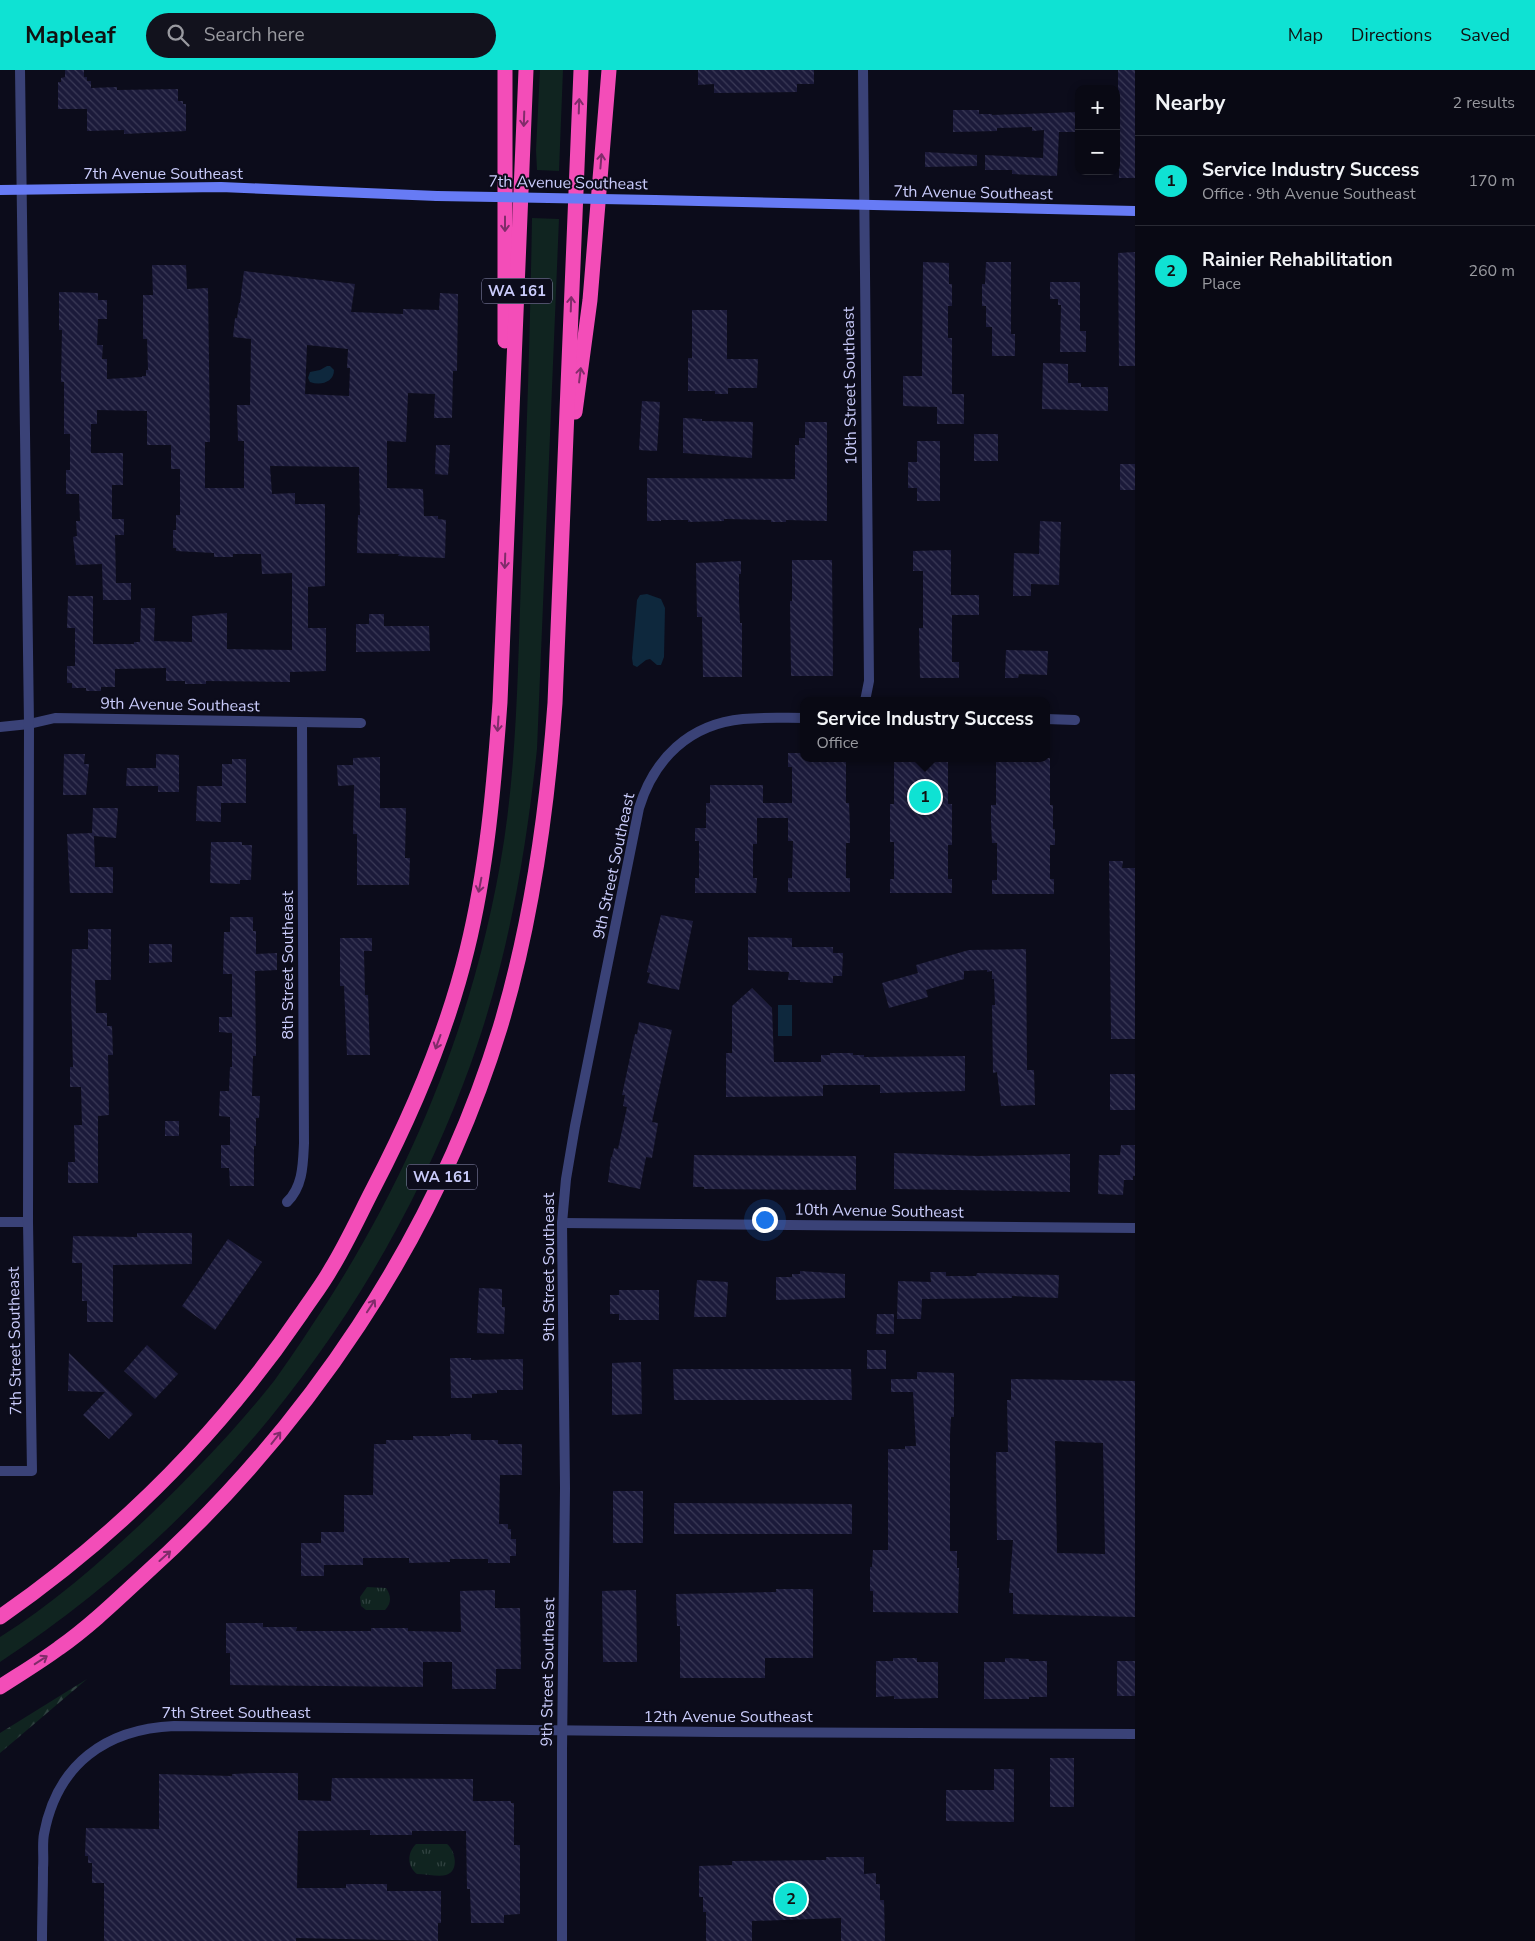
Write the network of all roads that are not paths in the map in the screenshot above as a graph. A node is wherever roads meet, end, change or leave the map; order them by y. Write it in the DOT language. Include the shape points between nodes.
graph roads {
  1 [pos="20,70"];
  2 [pos="505,70"];
  3 [pos="526,70"];
  4 [pos="580,70"];
  5 [pos="609,70"];
  6 [pos="862,70"];
  7 [pos="0,190"];
  8 [pos="22,190"];
  9 [pos="864,206"];
  10 [pos="1135,211"];
  11 [pos="562,510"];
  12 [pos="507,513"];
  13 [pos="866,697"];
  14 [pos="800,718"];
  15 [pos="1050,719"];
  16 [pos="1076,720"];
  17 [pos="302,723"];
  18 [pos="361,723"];
  19 [pos="29,724"];
  20 [pos="0,727"];
  21 [pos="287,1202"];
  22 [pos="0,1222"];
  23 [pos="28,1222"];
  24 [pos="562,1223"];
  25 [pos="1135,1228"];
  26 [pos="0,1471"];
  27 [pos="0,1617"];
  28 [pos="0,1687"];
  29 [pos="320,1728"];
  30 [pos="562,1730"];
  31 [pos="1135,1734"];
  32 [pos="42,1941"];
  33 [pos="562,1941"];
  1 -- 8 [label="street, 7th Street Southeast"];
  2 -- 12 [label="highway, one-way"];
  3 -- 12 [label="highway, WA 161, one-way"];
  11 -- 4 [label="highway, WA 161, one-way"];
  11 -- 5 [label="highway, one-way" via="590,300"];
  6 -- 9 [label="street, 10th Street Southeast"];
  7 -- 8 [label="street, 7th Avenue Southeast"];
  8 -- 9 [label="street, 7th Avenue Southeast, bridge" via="221,187 437,196"];
  8 -- 19 [label="street, 7th Street Southeast"];
  9 -- 10 [label="street, 7th Avenue Southeast"];
  9 -- 13 [label="street, 10th Street Southeast" via="869,680"];
  28 -- 11 [label="highway, WA 161, one-way" via="61,1647 114,1602 176,1546 258,1460 318,1385 358,1326 398,1264 433,1195 473,1104 500,1029 520,955 539,862 550,779 555,703"];
  12 -- 27 [label="highway, WA 161, one-way" via="495,774 484,861 468,950 412,1109 332,1269 268,1362 207,1436 144,1501 81,1557"];
  14 -- 24 [label="street, 9th Street Southeast" via="742,719 701,731 684,740 667,756 654,771 645,790 575,1126"];
  15 -- 16 [label="street"];
  17 -- 18 [label="street, 9th Avenue Southeast"];
  17 -- 19 [label="street, 9th Avenue Southeast" via="55,718"];
  17 -- 21 [label="street, 8th Street Southeast" via="304,1155 298,1184"];
  19 -- 20 [label="street, 9th Avenue Southeast"];
  19 -- 23 [label="street, 7th Street Southeast"];
  22 -- 23 [label="street"];
  23 -- 26 [label="street, 7th Street Southeast" via="32,1471"];
  24 -- 25 [label="street, 10th Avenue Southeast"];
  24 -- 30 [label="street, 9th Street Southeast" via="565,1488"];
  29 -- 30 [label="street, 12th Avenue Southeast"];
  29 -- 32 [label="street, 7th Street Southeast" via="164,1726 125,1734 84,1758 63,1782 44,1836"];
  30 -- 31 [label="street, 12th Avenue Southeast"];
  30 -- 33 [label="street, 9th Street Southeast"];
}
